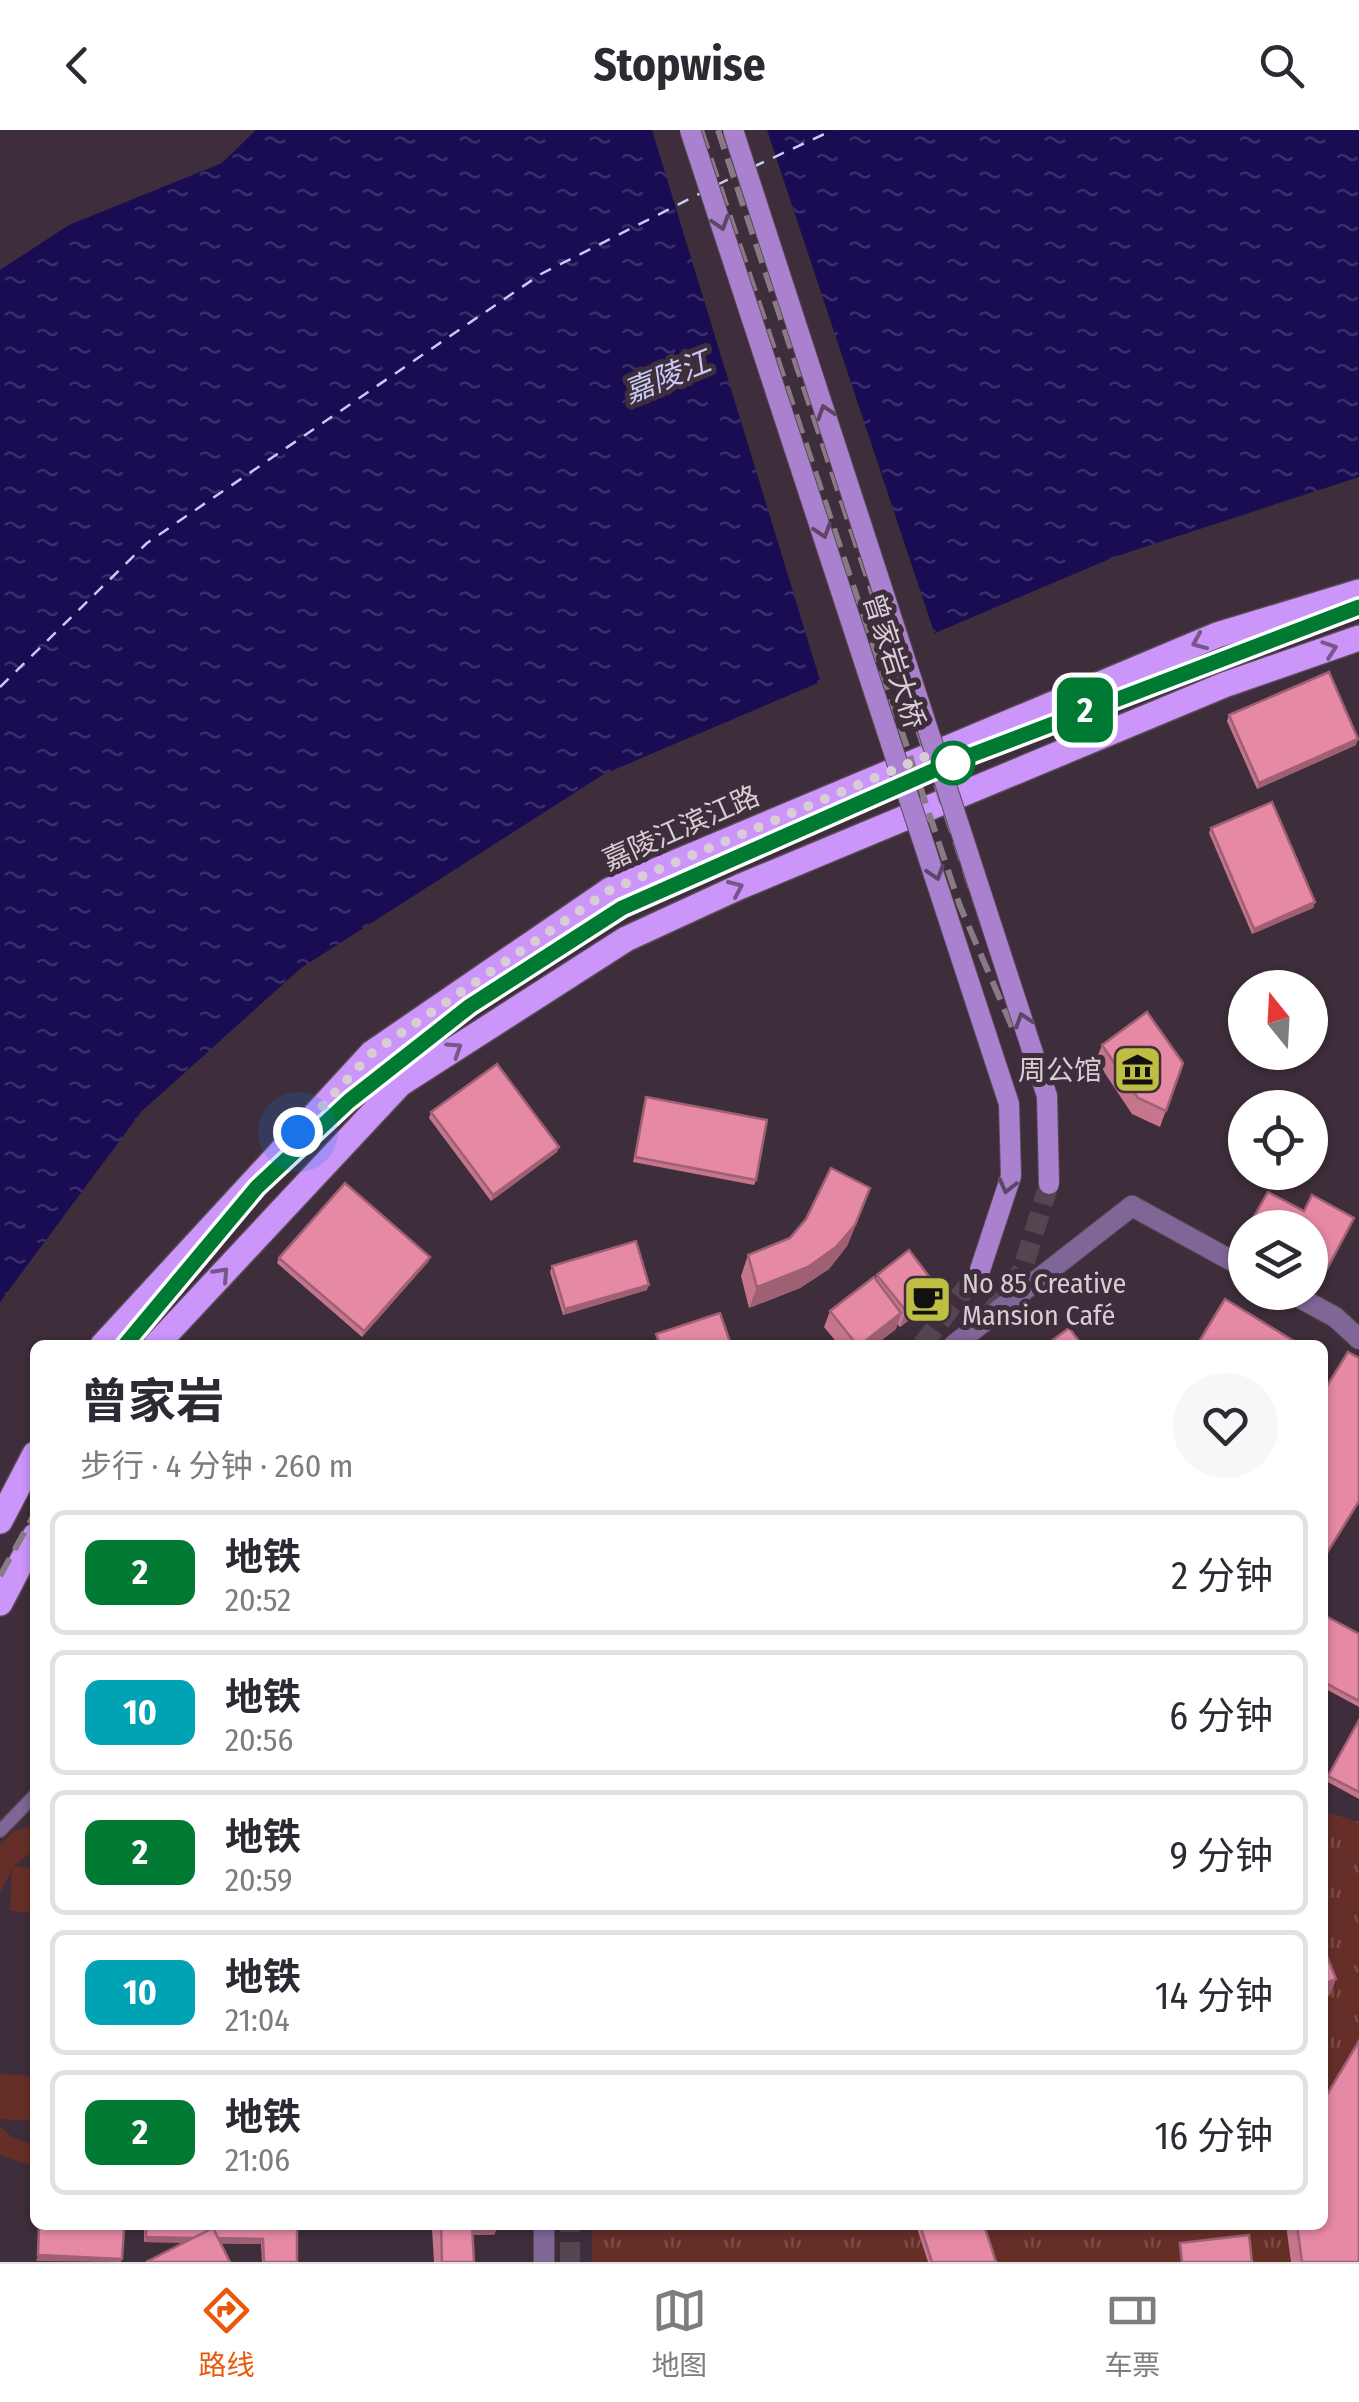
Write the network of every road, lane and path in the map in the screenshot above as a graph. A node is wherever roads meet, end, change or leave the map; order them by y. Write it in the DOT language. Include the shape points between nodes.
graph roads {
  1 [pos="690,130"];
  2 [pos="733,130"];
  3 [pos="1359,592"];
  4 [pos="1359,638"];
  5 [pos="1049,1184"];
  6 [pos="1228,1259"];
  7 [pos="980,1270"];
  8 [pos="1321,1310"];
  9 [pos="108,1340"];
  10 [pos="161,1340"];
  11 [pos="960,1340"];
  12 [pos="1359,1340"];
  13 [pos="30,1464"];
  14 [pos="0,1521"];
  15 [pos="30,1546"];
  16 [pos="0,1603"];
  17 [pos="30,1800"];
  18 [pos="0,1831"];
  19 [pos="544,2230"];
  20 [pos="544,2262"];
  1 -- 7 [label="main road, 曾家岩大桥, one-way, bridge" via="1009,1104 1011,1176"];
  5 -- 2 [label="main road, 曾家岩大桥, one-way, bridge" via="1047,1096"];
  3 -- 9 [label="main road, 嘉陵江滨江路, one-way" via="1217,635 610,890 372,1053"];
  10 -- 4 [label="main road, one-way" via="400,1084 626,939 1224,685"];
  6 -- 11 [label="street" via="1132,1206"];
  8 -- 12 [label="street"];
  13 -- 14 [label="main road"];
  15 -- 16 [label="main road"];
  17 -- 18 [label="lane"];
  19 -- 20 [label="street"];
}
